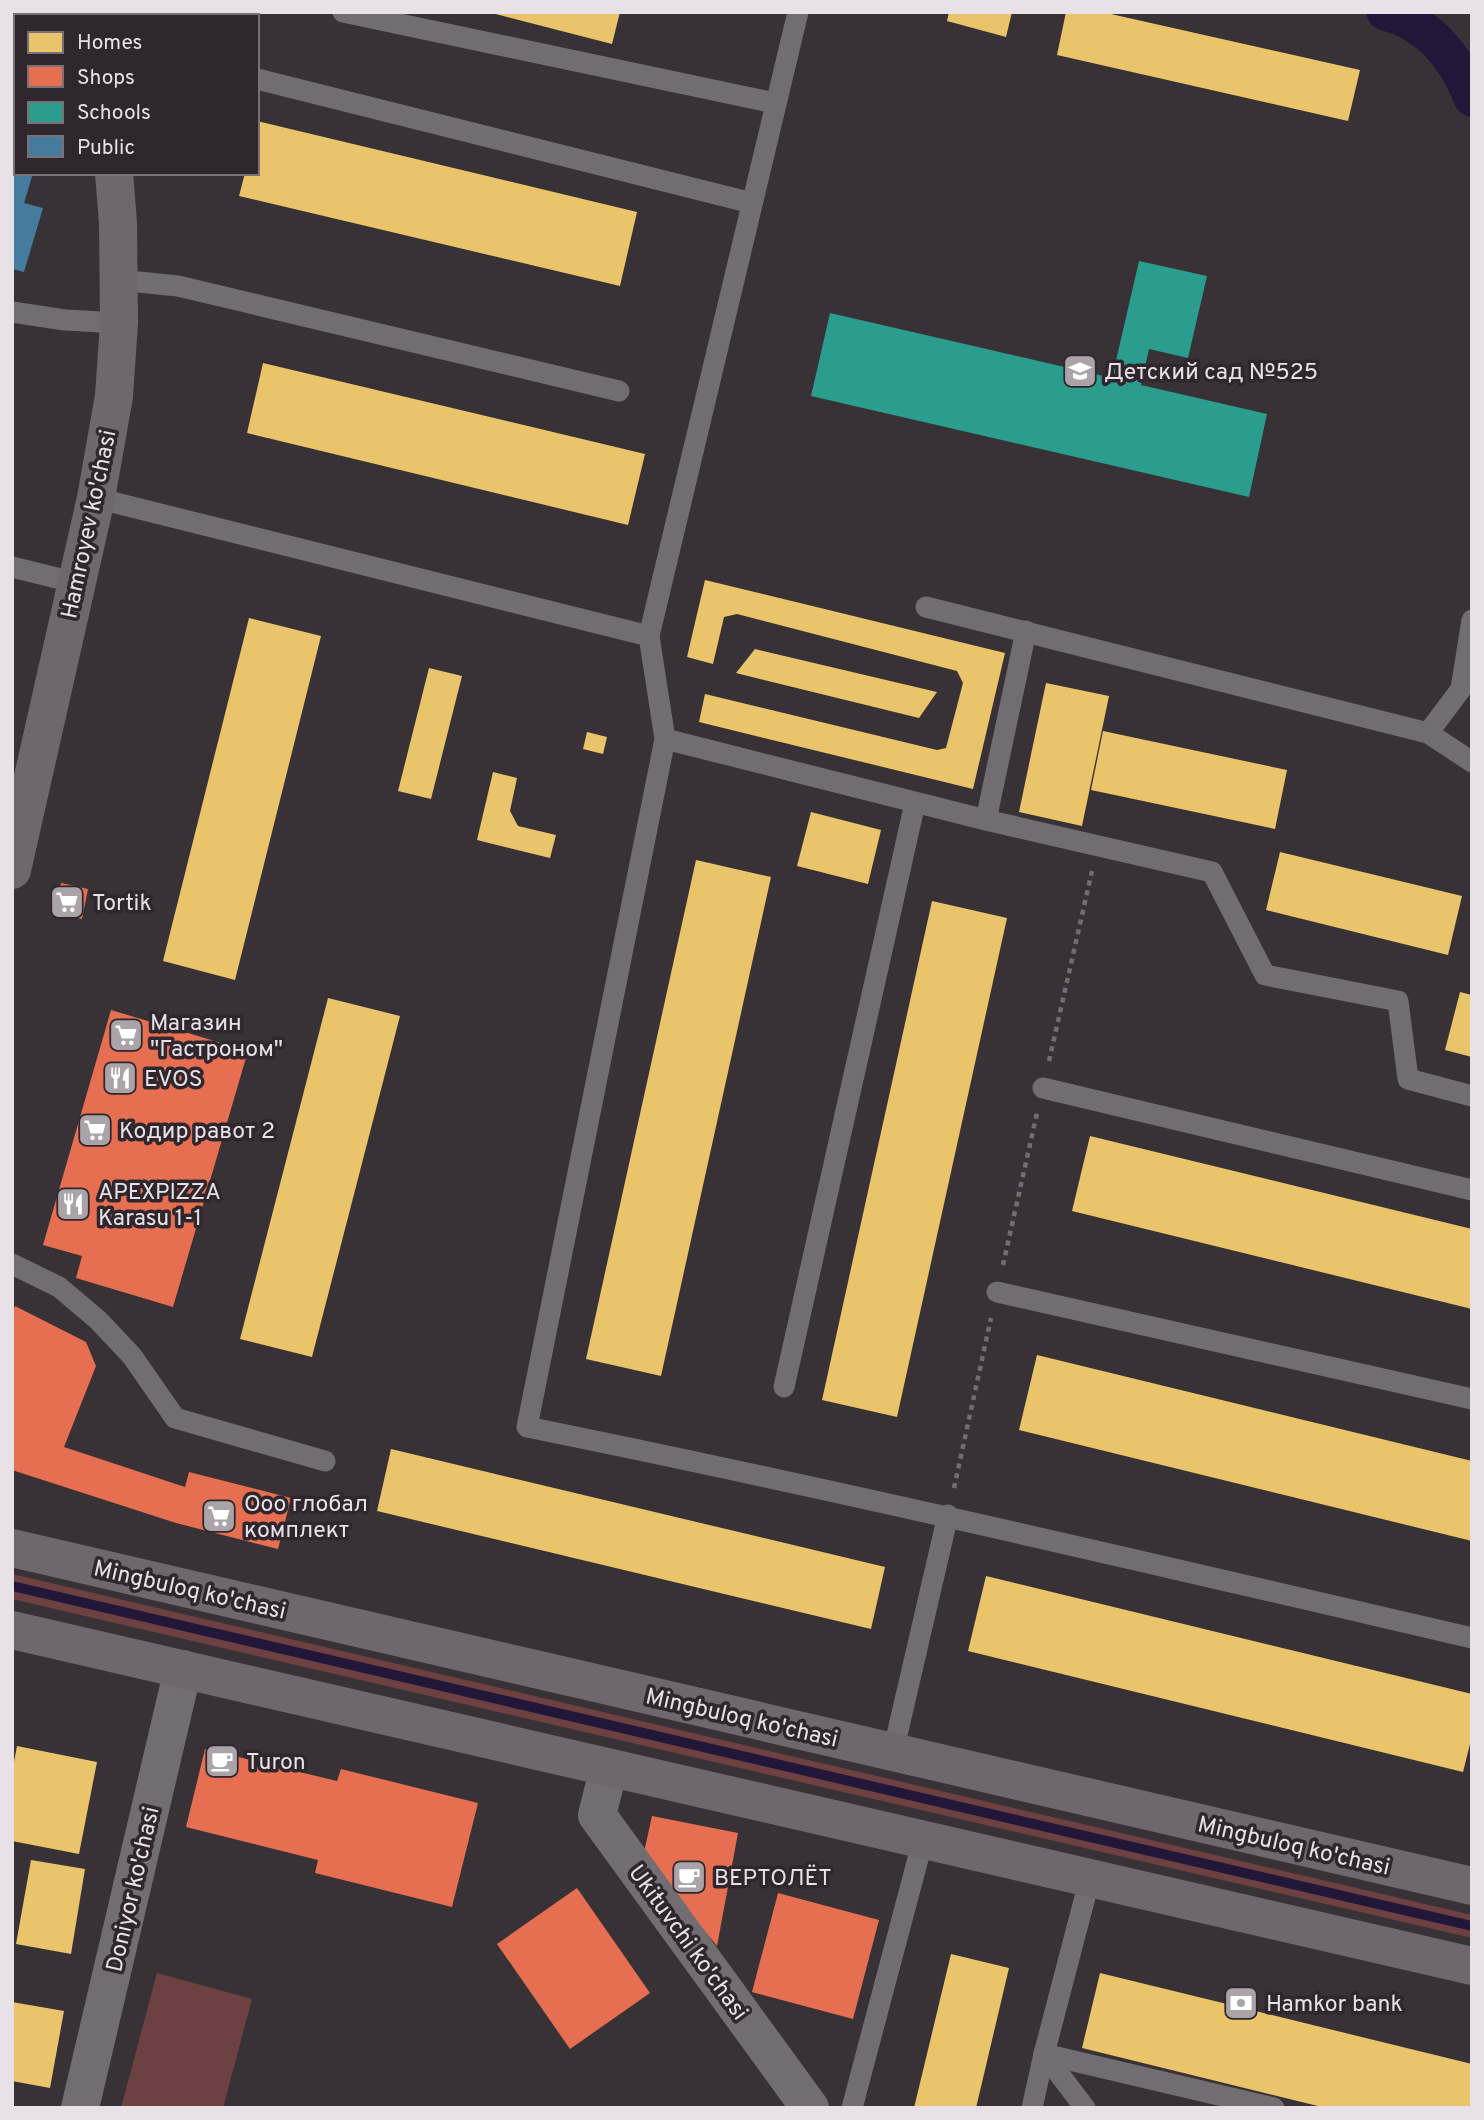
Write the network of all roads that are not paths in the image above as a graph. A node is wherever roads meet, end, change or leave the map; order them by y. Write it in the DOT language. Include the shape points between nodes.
graph roads {
  1 [pos="343,12"];
  2 [pos="798,12"];
  3 [pos="259,80"];
  4 [pos="775,103"];
  5 [pos="114,175"];
  6 [pos="752,203"];
  7 [pos="119,280"];
  8 [pos="12,312"];
  9 [pos="119,323"];
  10 [pos="620,391"];
  11 [pos="96,498"];
  12 [pos="12,567"];
  13 [pos="77,583"];
  14 [pos="926,607"];
  15 [pos="1472,620"];
  16 [pos="1026,631"];
  17 [pos="649,636"];
  18 [pos="1428,733"];
  19 [pos="665,739"];
  20 [pos="1472,762"];
  21 [pos="915,803"];
  22 [pos="986,820"];
  23 [pos="12,870"];
  24 [pos="1043,1088"];
  25 [pos="1472,1096"];
  26 [pos="1472,1190"];
  27 [pos="12,1264"];
  28 [pos="997,1292"];
  29 [pos="784,1387"];
  30 [pos="1472,1399"];
  31 [pos="325,1461"];
  32 [pos="948,1515"];
  33 [pos="12,1548"];
  34 [pos="12,1630"];
  35 [pos="1472,1638"];
  36 [pos="183,1670"];
  37 [pos="893,1752"];
  38 [pos="608,1768"];
  39 [pos="923,1840"];
  40 [pos="1090,1878"];
  41 [pos="1472,1886"];
  42 [pos="1472,1966"];
  43 [pos="1044,2054"];
  44 [pos="80,2108"];
  45 [pos="810,2108"];
  46 [pos="852,2108"];
  47 [pos="1032,2108"];
  48 [pos="1085,2108"];
  49 [pos="1274,2108"];
  1 -- 4 [label="lane"];
  2 -- 4 [label="lane"];
  3 -- 6 [label="lane"];
  4 -- 6 [label="lane"];
  5 -- 7 [label="main road, Hamroyev ko'chasi"];
  6 -- 17 [label="lane"];
  7 -- 9 [label="main road, Hamroyev ko'chasi"];
  7 -- 10 [label="lane" via="178,286"];
  8 -- 9 [label="lane"];
  9 -- 11 [label="main road, Hamroyev ko'chasi" via="114,396"];
  11 -- 13 [label="main road, Hamroyev ko'chasi"];
  11 -- 17 [label="lane"];
  12 -- 13 [label="lane"];
  13 -- 23 [label="main road, Hamroyev ko'chasi"];
  14 -- 16 [label="lane"];
  15 -- 18 [label="lane" via="1461,689"];
  16 -- 18 [label="lane"];
  16 -- 22 [label="lane"];
  17 -- 19 [label="lane"];
  18 -- 20 [label="lane"];
  19 -- 21 [label="lane"];
  19 -- 32 [label="lane" via="527,1427"];
  21 -- 22 [label="lane"];
  21 -- 29 [label="lane"];
  22 -- 25 [label="lane" via="1212,872 1265,975 1398,1001 1408,1079"];
  24 -- 26 [label="lane"];
  27 -- 31 [label="lane" via="58,1287 98,1320 132,1356 175,1418"];
  28 -- 30 [label="lane"];
  32 -- 35 [label="lane"];
  32 -- 37 [label="lane"];
  33 -- 37 [label="main road, Mingbuloq ko'chasi"];
  34 -- 36 [label="main road"];
  36 -- 38 [label="main road"];
  36 -- 44 [label="street, Doniyor ko'chasi"];
  37 -- 41 [label="main road, Mingbuloq ko'chasi"];
  38 -- 39 [label="main road"];
  38 -- 45 [label="street, Ukituvchi ko'chasi" via="597,1815"];
  39 -- 40 [label="main road"];
  39 -- 46 [label="lane"];
  40 -- 42 [label="main road"];
  40 -- 43 [label="lane"];
  43 -- 47 [label="lane"];
  43 -- 48 [label="lane"];
  43 -- 49 [label="lane"];
}
